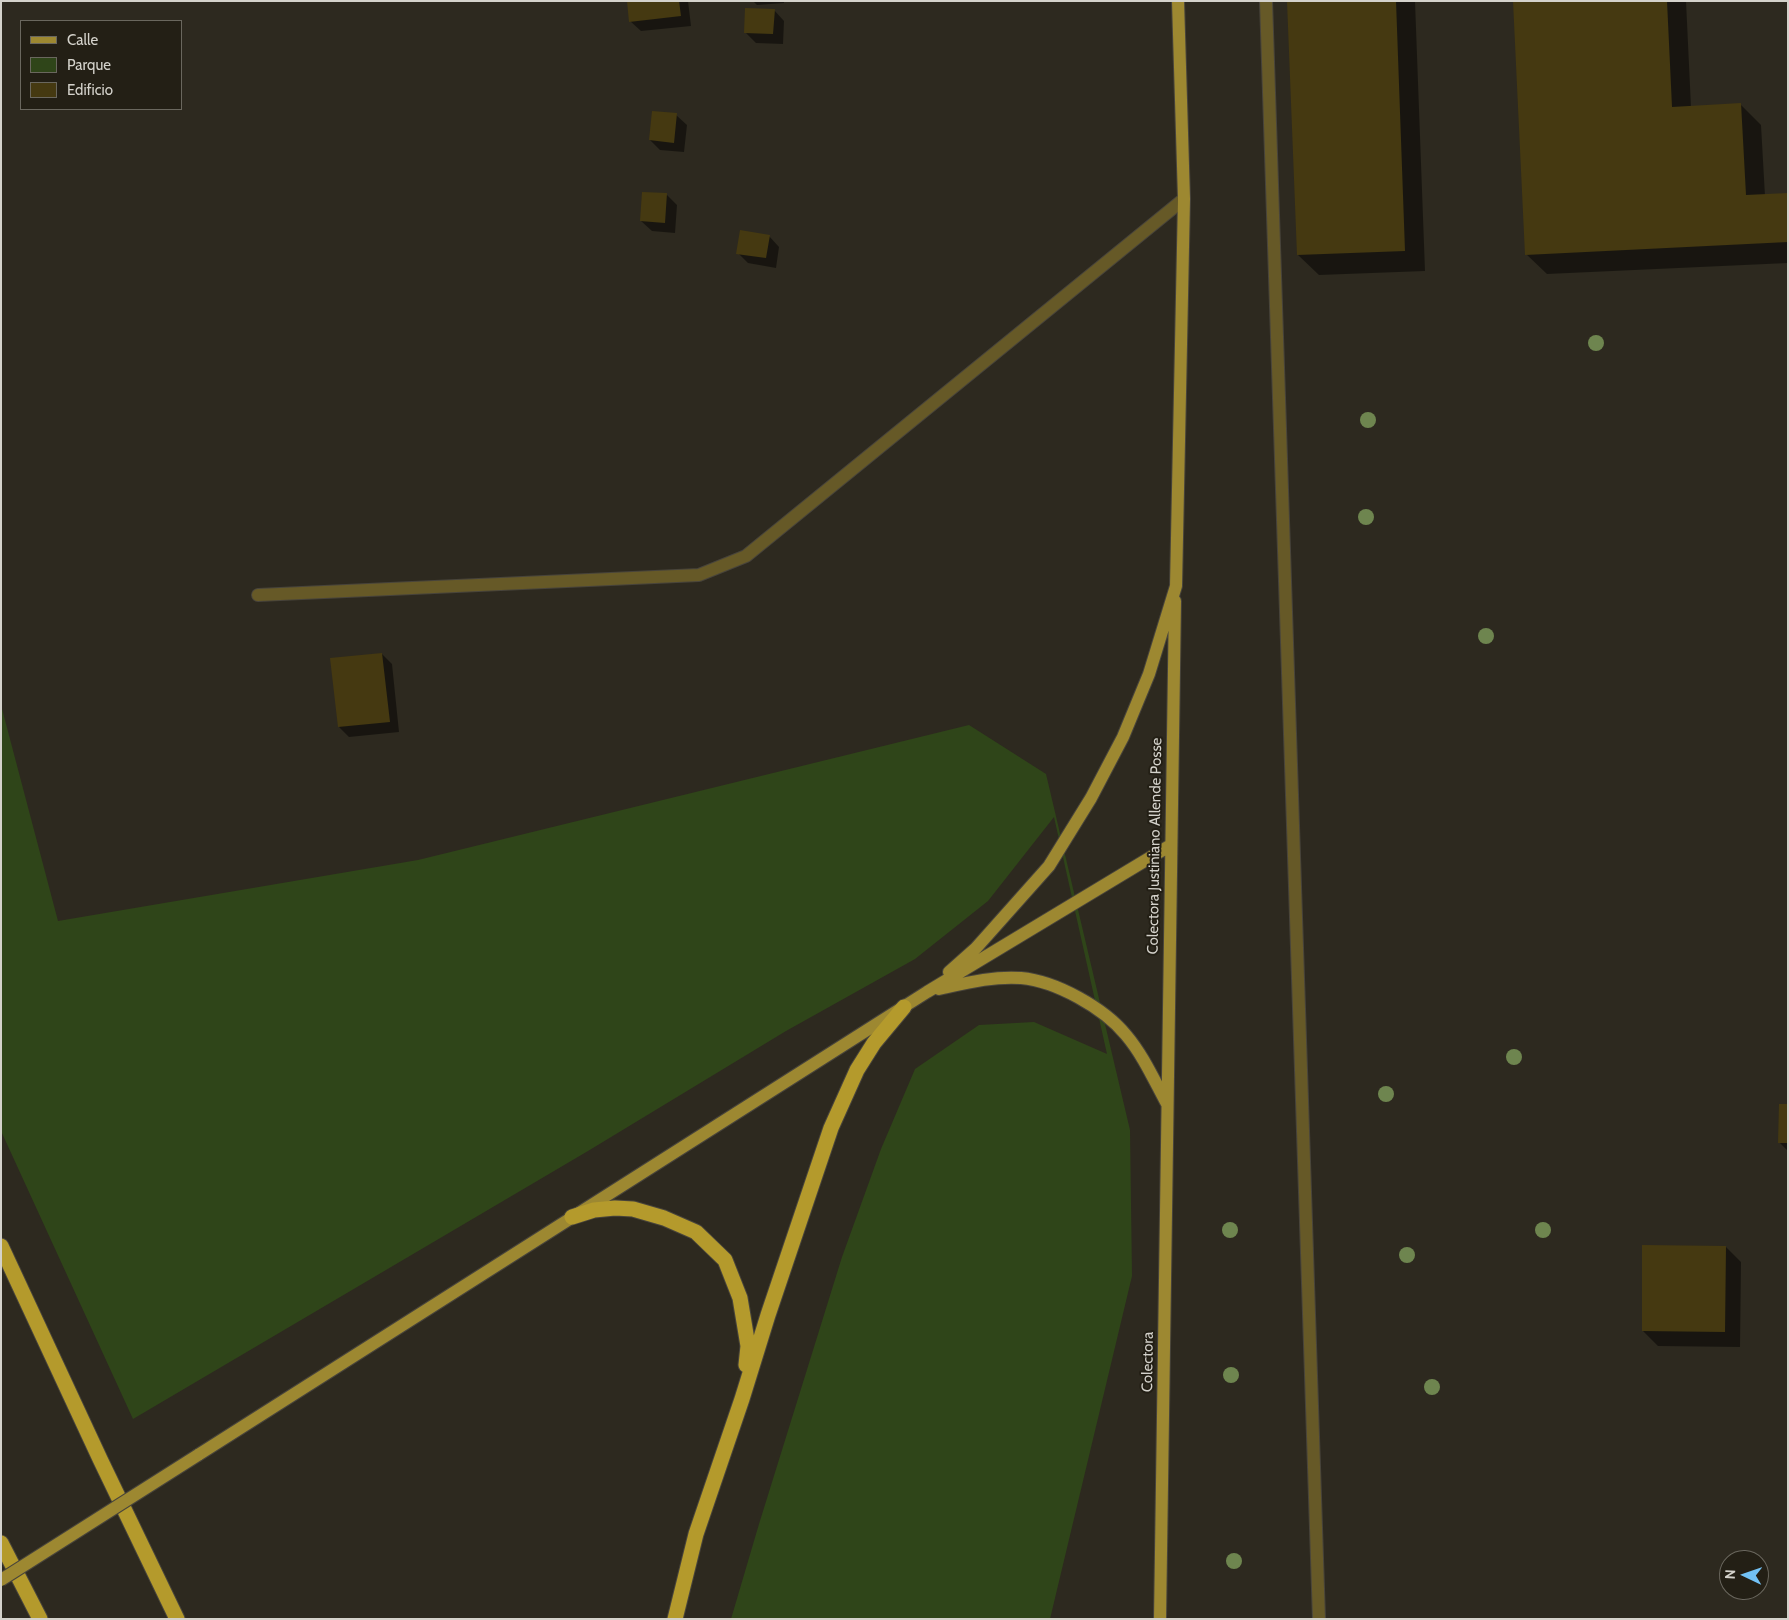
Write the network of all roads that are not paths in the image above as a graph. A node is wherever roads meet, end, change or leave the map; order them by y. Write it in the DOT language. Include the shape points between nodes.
graph roads {
  1 [pos="1178,1"];
  2 [pos="1266,1"];
  3 [pos="1184,199"];
  4 [pos="1176,586"];
  5 [pos="258,595"];
  6 [pos="1170,845"];
  7 [pos="927,992"];
  8 [pos="904,1007"];
  9 [pos="1168,1106"];
  10 [pos="572,1217"];
  11 [pos="1,1246"];
  12 [pos="742,1399"];
  13 [pos="1,1543"];
  14 [pos="1,1580"];
  15 [pos="40,1619"];
  16 [pos="177,1619"];
  17 [pos="675,1619"];
  18 [pos="1160,1619"];
  19 [pos="1319,1619"];
  1 -- 3 [label="main road, Colectora Justiniano Allende Posse"];
  2 -- 19 [label="street"];
  3 -- 4 [label="main road, Colectora Justiniano Allende Posse"];
  3 -- 5 [label="street" via="746,556 699,575"];
  4 -- 6 [label="main road, Colectora Justiniano Allende Posse"];
  4 -- 7 [label="main road" via="1149,674 1123,738 1091,798 1042,873 976,948"];
  6 -- 7 [label="main road"];
  6 -- 9 [label="main road, Colectora Justiniano Allende Posse"];
  7 -- 8 [label="main road"];
  7 -- 9 [label="main road" via="988,979 1023,978 1079,997 1126,1034"];
  8 -- 10 [label="main road"];
  8 -- 12 [label="highway" via="874,1043 857,1070 831,1128"];
  9 -- 18 [label="main road, Colectora"];
  10 -- 12 [label="highway" via="615,1208 641,1211 696,1232 725,1260 740,1298 748,1346"];
  10 -- 14 [label="main road, bridge"];
  11 -- 16 [label="highway"];
  12 -- 17 [label="highway" via="696,1534"];
  13 -- 15 [label="highway"];
}
